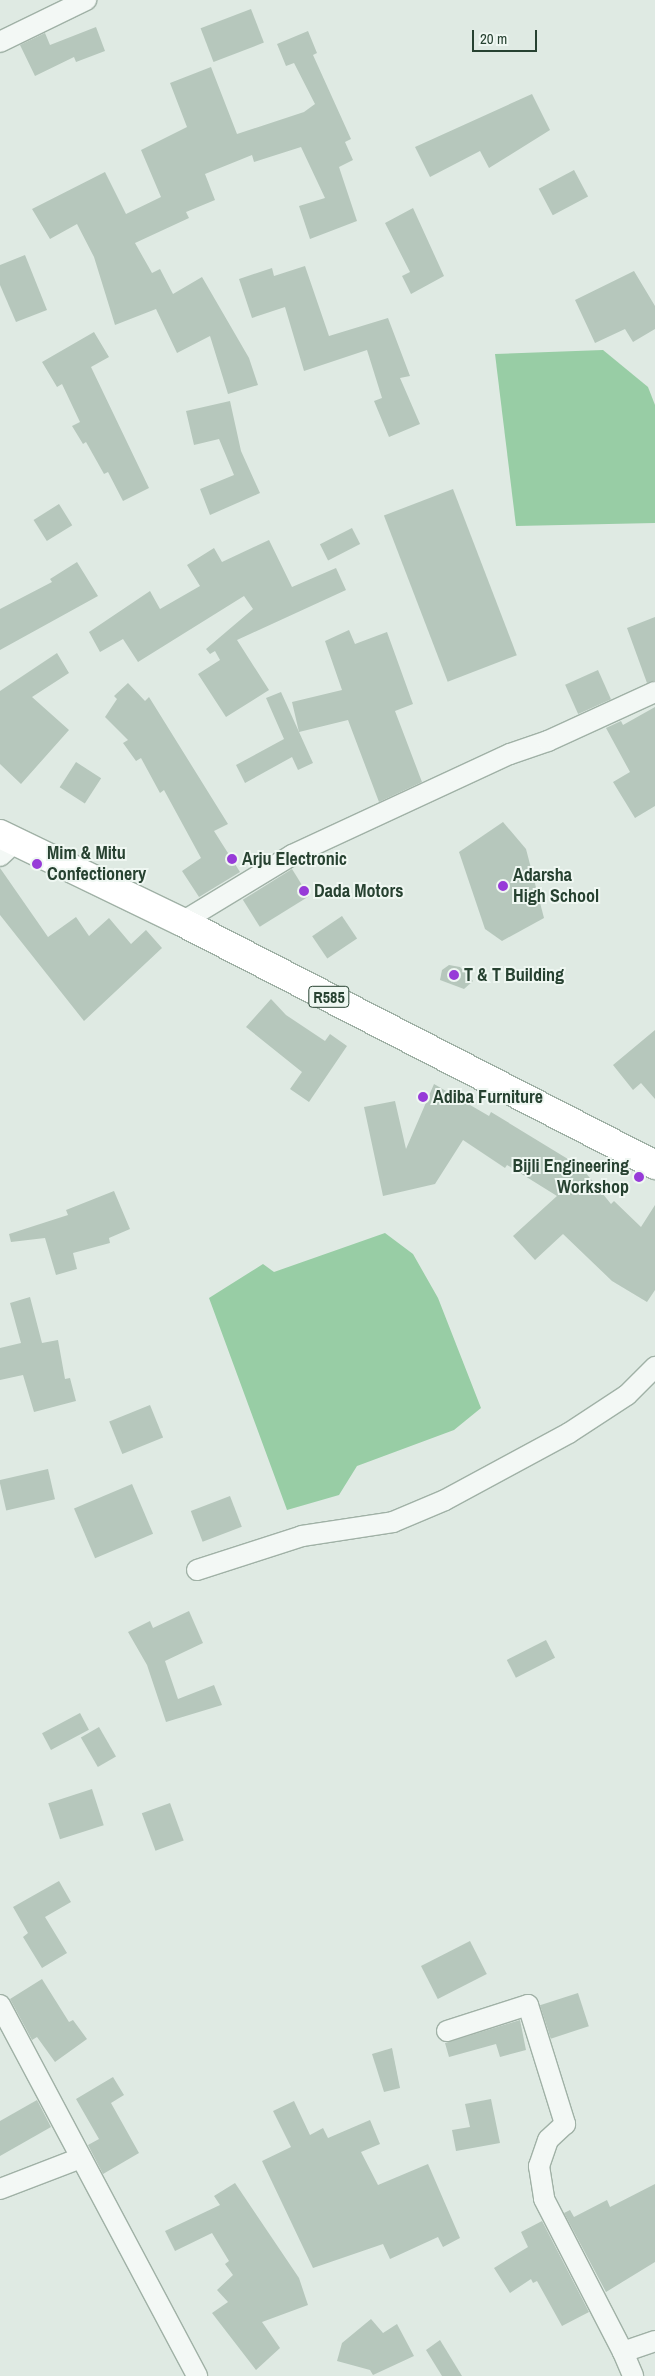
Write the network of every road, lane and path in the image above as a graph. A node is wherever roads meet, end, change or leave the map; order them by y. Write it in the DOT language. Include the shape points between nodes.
graph roads {
  1 [pos="86,0"];
  2 [pos="0,42"];
  3 [pos="655,692"];
  4 [pos="5,844"];
  5 [pos="182,922"];
  6 [pos="655,1165"];
  7 [pos="655,1367"];
  8 [pos="197,1570"];
  9 [pos="0,2004"];
  10 [pos="447,2032"];
  11 [pos="78,2159"];
  12 [pos="0,2189"];
  13 [pos="655,2341"];
  14 [pos="623,2352"];
  15 [pos="197,2376"];
  16 [pos="633,2376"];
  1 -- 2 [label="street"];
  3 -- 5 [label="street" via="548,741 510,754 292,855"];
  4 -- 5 [label="main road, R585"];
  5 -- 6 [label="main road, R585"];
  7 -- 8 [label="street" via="627,1395 569,1434 445,1500 393,1522 302,1536"];
  9 -- 11 [label="street"];
  10 -- 14 [label="street" via="528,2005 565,2124 548,2140 539,2166 544,2199"];
  11 -- 12 [label="street"];
  11 -- 15 [label="street"];
  13 -- 14 [label="street"];
  14 -- 16 [label="street"];
}
